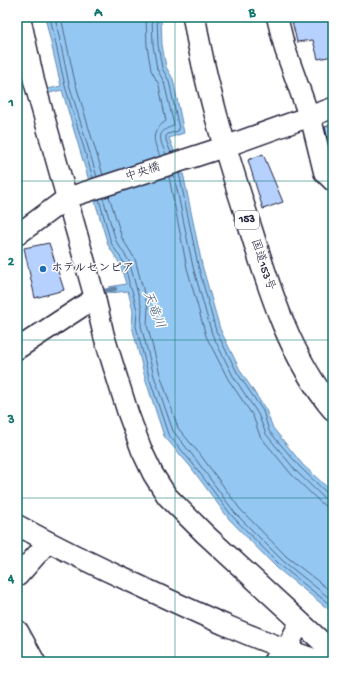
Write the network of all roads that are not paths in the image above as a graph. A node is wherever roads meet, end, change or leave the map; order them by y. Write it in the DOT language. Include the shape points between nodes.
graph roads {
  1 [pos="20,17"];
  2 [pos="194,17"];
  3 [pos="277,17"];
  4 [pos="25,82"];
  5 [pos="333,108"];
  6 [pos="310,116"];
  7 [pos="219,148"];
  8 [pos="333,181"];
  9 [pos="70,197"];
  10 [pos="17,235"];
  11 [pos="95,298"];
  12 [pos="17,350"];
  13 [pos="333,409"];
  14 [pos="17,525"];
  15 [pos="48,542"];
  16 [pos="18,576"];
  17 [pos="300,622"];
  18 [pos="18,631"];
  19 [pos="333,652"];
  20 [pos="283,657"];
  21 [pos="35,662"];
  22 [pos="323,662"];
  1 -- 4 [label="street"];
  2 -- 7 [label="highway, 国道153号 / 153"];
  3 -- 6 [label="street" via="285,49"];
  4 -- 9 [label="street"];
  5 -- 6 [label="street, 中央橋"];
  6 -- 7 [label="street, 中央橋"];
  6 -- 8 [label="street" via="324,172"];
  7 -- 9 [label="street, 中央橋"];
  7 -- 13 [label="highway, 国道153号 / 153" via="285,328 309,376"];
  9 -- 10 [label="street, 中央橋"];
  9 -- 11 [label="street"];
  11 -- 12 [label="street"];
  11 -- 17 [label="street" via="128,413 153,474 167,496"];
  14 -- 15 [label="street"];
  15 -- 16 [label="street"];
  15 -- 20 [label="street"];
  17 -- 19 [label="street"];
  17 -- 20 [label="street"];
  18 -- 21 [label="street"];
  20 -- 22 [label="street"];
}
